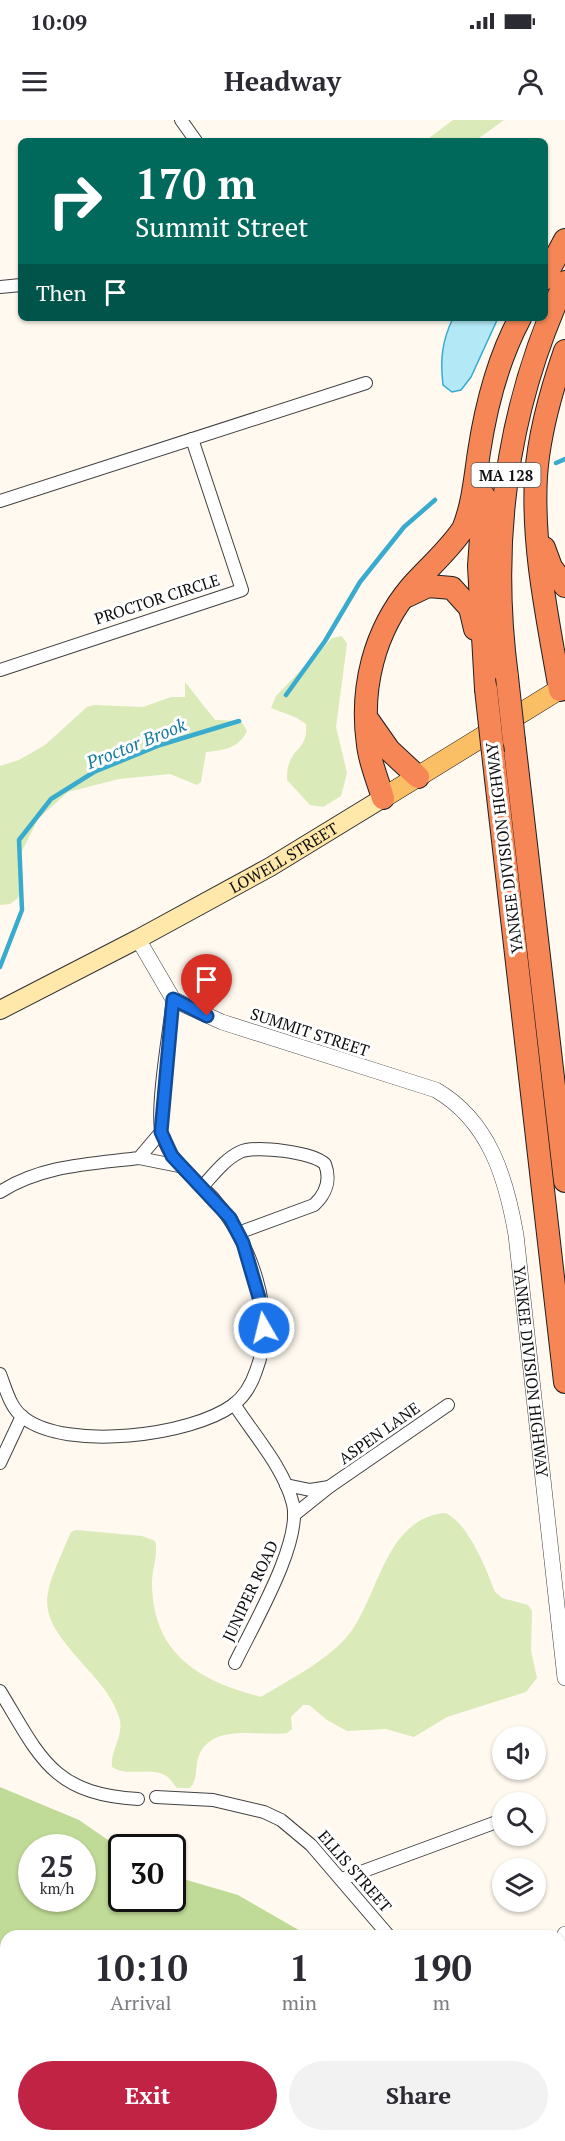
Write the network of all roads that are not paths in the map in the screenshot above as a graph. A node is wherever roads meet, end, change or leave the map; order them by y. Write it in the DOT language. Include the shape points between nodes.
graph roads {
  1 [pos="181,120"];
  2 [pos="194,138"];
  3 [pos="565,240"];
  4 [pos="551,277"];
  5 [pos="18,285"];
  6 [pos="0,287"];
  7 [pos="519,321"];
  8 [pos="527,321"];
  9 [pos="541,321"];
  10 [pos="565,351"];
  11 [pos="366,383"];
  12 [pos="192,439"];
  13 [pos="0,501"];
  14 [pos="537,530"];
  15 [pos="565,586"];
  16 [pos="403,599"];
  17 [pos="0,670"];
  18 [pos="563,688"];
  19 [pos="486,689"];
  20 [pos="368,720"];
  21 [pos="418,777"];
  22 [pos="383,798"];
  23 [pos="138,939"];
  24 [pos="173,999"];
  25 [pos="0,1010"];
  26 [pos="436,1090"];
  27 [pos="161,1132"];
  28 [pos="140,1158"];
  29 [pos="179,1166"];
  30 [pos="565,1180"];
  31 [pos="202,1186"];
  32 [pos="0,1192"];
  33 [pos="238,1233"];
  34 [pos="0,1374"];
  35 [pos="565,1382"];
  36 [pos="234,1404"];
  37 [pos="448,1406"];
  38 [pos="22,1416"];
  39 [pos="0,1463"];
  40 [pos="285,1485"];
  41 [pos="329,1487"];
  42 [pos="294,1515"];
  43 [pos="235,1663"];
  44 [pos="565,1678"];
  45 [pos="0,1691"];
  46 [pos="156,1797"];
  47 [pos="138,1799"];
  48 [pos="492,1824"];
  49 [pos="342,1880"];
  50 [pos="384,1930"];
  1 -- 2 [label="street"];
  3 -- 4 [label="highway, YANKEE DIVISION HIGHWAY / MA 128"];
  5 -- 6 [label="street"];
  7 -- 16 [label="highway" via="496,377 463,529"];
  8 -- 19 [label="highway, YANKEE DIVISION HIGHWAY / MA 128" via="504,388 485,488 479,566"];
  9 -- 30 [label="highway, YANKEE DIVISION HIGHWAY / MA 128, bridge" via="507,466 499,568 502,639"];
  10 -- 14 [label="highway" via="539,448"];
  11 -- 12 [label="street"];
  12 -- 13 [label="street"];
  12 -- 17 [label="street, PROCTOR CIRCLE" via="242,590"];
  14 -- 15 [label="highway" via="552,567"];
  14 -- 18 [label="highway" via="541,577"];
  16 -- 19 [label="highway" via="428,586 452,588 462,597 475,626"];
  16 -- 20 [label="highway" via="373,655 367,693"];
  18 -- 21 [label="main road, LOWELL STREET"];
  19 -- 35 [label="highway, YANKEE DIVISION HIGHWAY / MA 128, bridge"];
  20 -- 21 [label="highway" via="389,750"];
  20 -- 22 [label="highway" via="368,746"];
  21 -- 22 [label="main road, LOWELL STREET"];
  22 -- 23 [label="main road, LOWELL STREET" via="270,867"];
  23 -- 24 [label="street"];
  23 -- 25 [label="main road, LOWELL STREET"];
  24 -- 26 [label="street, SUMMIT STREET" via="222,1022"];
  24 -- 27 [label="street"];
  26 -- 44 [label="street, YANKEE DIVISION HIGHWAY" via="462,1108 481,1132 497,1162 510,1205"];
  27 -- 28 [label="street"];
  27 -- 29 [label="street"];
  28 -- 29 [label="street"];
  28 -- 32 [label="street" via="50,1170 26,1177"];
  29 -- 31 [label="street"];
  31 -- 33 [label="street"];
  31 -- 33 [label="street" via="234,1156 252,1149 310,1155 325,1164 328,1181 314,1205"];
  33 -- 36 [label="street" via="253,1272 264,1328 256,1373"];
  34 -- 38 [label="street"];
  36 -- 38 [label="street" via="185,1427 130,1435 63,1432 39,1426"];
  36 -- 40 [label="street, JUNIPER ROAD"];
  37 -- 41 [label="street, ASPEN LANE"];
  38 -- 39 [label="street"];
  40 -- 41 [label="street" via="310,1490"];
  40 -- 42 [label="street, JUNIPER ROAD"];
  41 -- 42 [label="street, ASPEN LANE"];
  42 -- 43 [label="street, JUNIPER ROAD" via="289,1549"];
  45 -- 47 [label="street" via="41,1758 56,1774 92,1791"];
  46 -- 49 [label="street, ELLIS STREET" via="213,1800 264,1812 303,1838"];
  48 -- 49 [label="street"];
  49 -- 50 [label="street, ELLIS STREET"];
}
